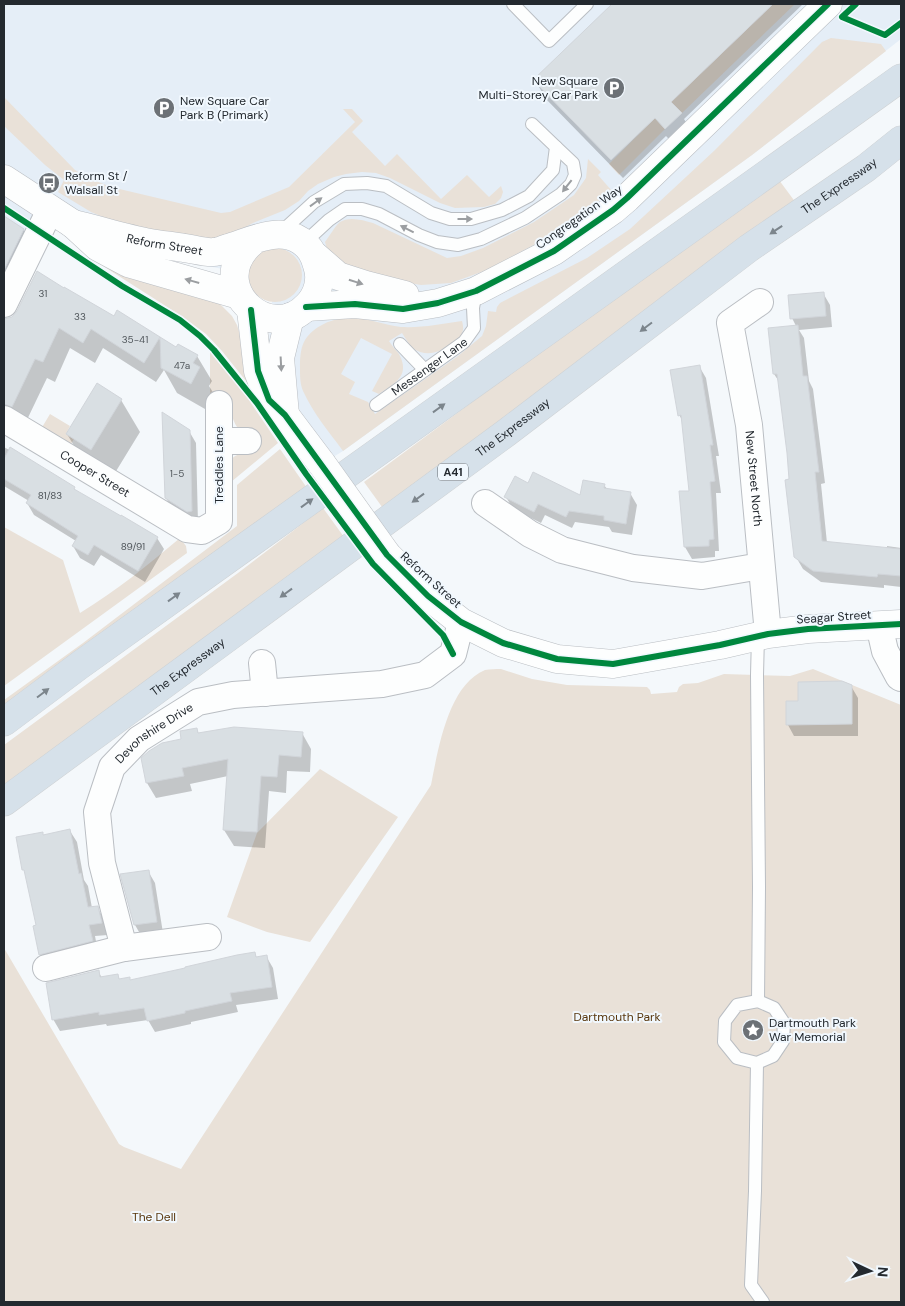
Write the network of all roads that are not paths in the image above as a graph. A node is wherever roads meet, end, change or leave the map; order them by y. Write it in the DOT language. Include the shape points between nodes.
graph roads {
  1 [pos="513,4"];
  2 [pos="587,4"];
  3 [pos="828,4"];
  4 [pos="901,71"];
  5 [pos="901,78"];
  6 [pos="859,108"];
  7 [pos="532,124"];
  8 [pos="901,140"];
  9 [pos="901,146"];
  10 [pos="556,147"];
  11 [pos="866,168"];
  12 [pos="4,179"];
  13 [pos="50,210"];
  14 [pos="73,224"];
  15 [pos="268,236"];
  16 [pos="310,250"];
  17 [pos="476,291"];
  18 [pos="245,302"];
  19 [pos="760,302"];
  20 [pos="438,303"];
  21 [pos="4,304"];
  22 [pos="298,312"];
  23 [pos="400,344"];
  24 [pos="425,370"];
  25 [pos="219,404"];
  26 [pos="376,404"];
  27 [pos="286,415"];
  28 [pos="4,419"];
  29 [pos="220,441"];
  30 [pos="248,441"];
  31 [pos="484,502"];
  32 [pos="186,530"];
  33 [pos="761,566"];
  34 [pos="461,622"];
  35 [pos="890,624"];
  36 [pos="763,635"];
  37 [pos="262,663"];
  38 [pos="901,678"];
  39 [pos="264,693"];
  40 [pos="4,722"];
  41 [pos="4,802"];
  42 [pos="208,937"];
  43 [pos="124,948"];
  44 [pos="46,968"];
  45 [pos="758,1001"];
  46 [pos="757,1063"];
  47 [pos="763,1302"];
  1 -- 2 [label="lane" via="548,41"];
  3 -- 17 [label="street, Congregation Way" via="613,210 554,252"];
  4 -- 6 [label="highway"];
  5 -- 6 [label="highway"];
  40 -- 6 [label="highway, one-way"];
  7 -- 10 [label="lane"];
  8 -- 11 [label="highway, The Expressway / A41"];
  9 -- 11 [label="highway, A41"];
  15 -- 10 [label="lane, one-way" via="344,184 367,182 386,186 431,213 450,218 472,219 502,210 529,196 553,170"];
  10 -- 16 [label="lane, one-way" via="573,163 575,175 571,184 525,218 481,239 458,244 437,242 379,214 345,209 329,220"];
  11 -- 41 [label="highway, The Expressway / A41, one-way" via="749,248 506,433"];
  12 -- 13 [label="street, Reform Street"];
  13 -- 14 [label="street, Reform Street"];
  13 -- 21 [label="street"];
  14 -- 15 [label="street, Reform Street" via="150,243 214,252"];
  18 -- 14 [label="street, Reform Street, one-way" via="128,262 98,247"];
  15 -- 16 [label="street" via="289,235 299,239"];
  15 -- 18 [label="street, Reform Street" via="245,248 239,258 235,282"];
  16 -- 20 [label="street, one-way" via="338,276"];
  16 -- 22 [label="street" via="320,272 318,287 314,298"];
  17 -- 20 [label="street, Congregation Way"];
  17 -- 24 [label="lane, Messenger Lane" via="474,328 464,342"];
  18 -- 22 [label="street, Reform Street" via="260,315 270,318 280,319"];
  18 -- 27 [label="street, Reform Street" via="258,371 269,400"];
  19 -- 33 [label="street, New Street North" via="722,329 749,425"];
  20 -- 22 [label="street, Congregation Way" via="403,308 355,304"];
  22 -- 27 [label="street, one-way" via="280,358"];
  23 -- 24 [label="lane"];
  24 -- 26 [label="lane, Messenger Lane"];
  25 -- 29 [label="street, Treddles Lane"];
  27 -- 34 [label="street, Reform Street, bridge" via="387,555 428,596"];
  28 -- 32 [label="street, Cooper Street"];
  29 -- 30 [label="street"];
  29 -- 32 [label="street, Treddles Lane" via="219,521 202,531"];
  31 -- 33 [label="street" via="530,534 562,550 633,568 702,576"];
  33 -- 36 [label="street, New Street North"];
  34 -- 36 [label="street, Reform Street" via="503,643 556,659 613,664"];
  34 -- 39 [label="street, Devonshire Drive" via="452,654 425,675 382,684"];
  35 -- 36 [label="street, Seagar Street"];
  35 -- 38 [label="street" via="884,651"];
  36 -- 45 [label="lane" via="757,675"];
  37 -- 39 [label="street"];
  39 -- 43 [label="street, Devonshire Drive" via="198,702 139,739 112,767 97,812 102,863"];
  42 -- 43 [label="street"];
  43 -- 44 [label="street"];
  45 -- 46 [label="lane" via="774,1008 784,1023 783,1041 773,1056"];
  45 -- 46 [label="lane" via="738,1005 724,1021 724,1042 737,1058"];
  46 -- 47 [label="lane" via="751,1285"];
}
